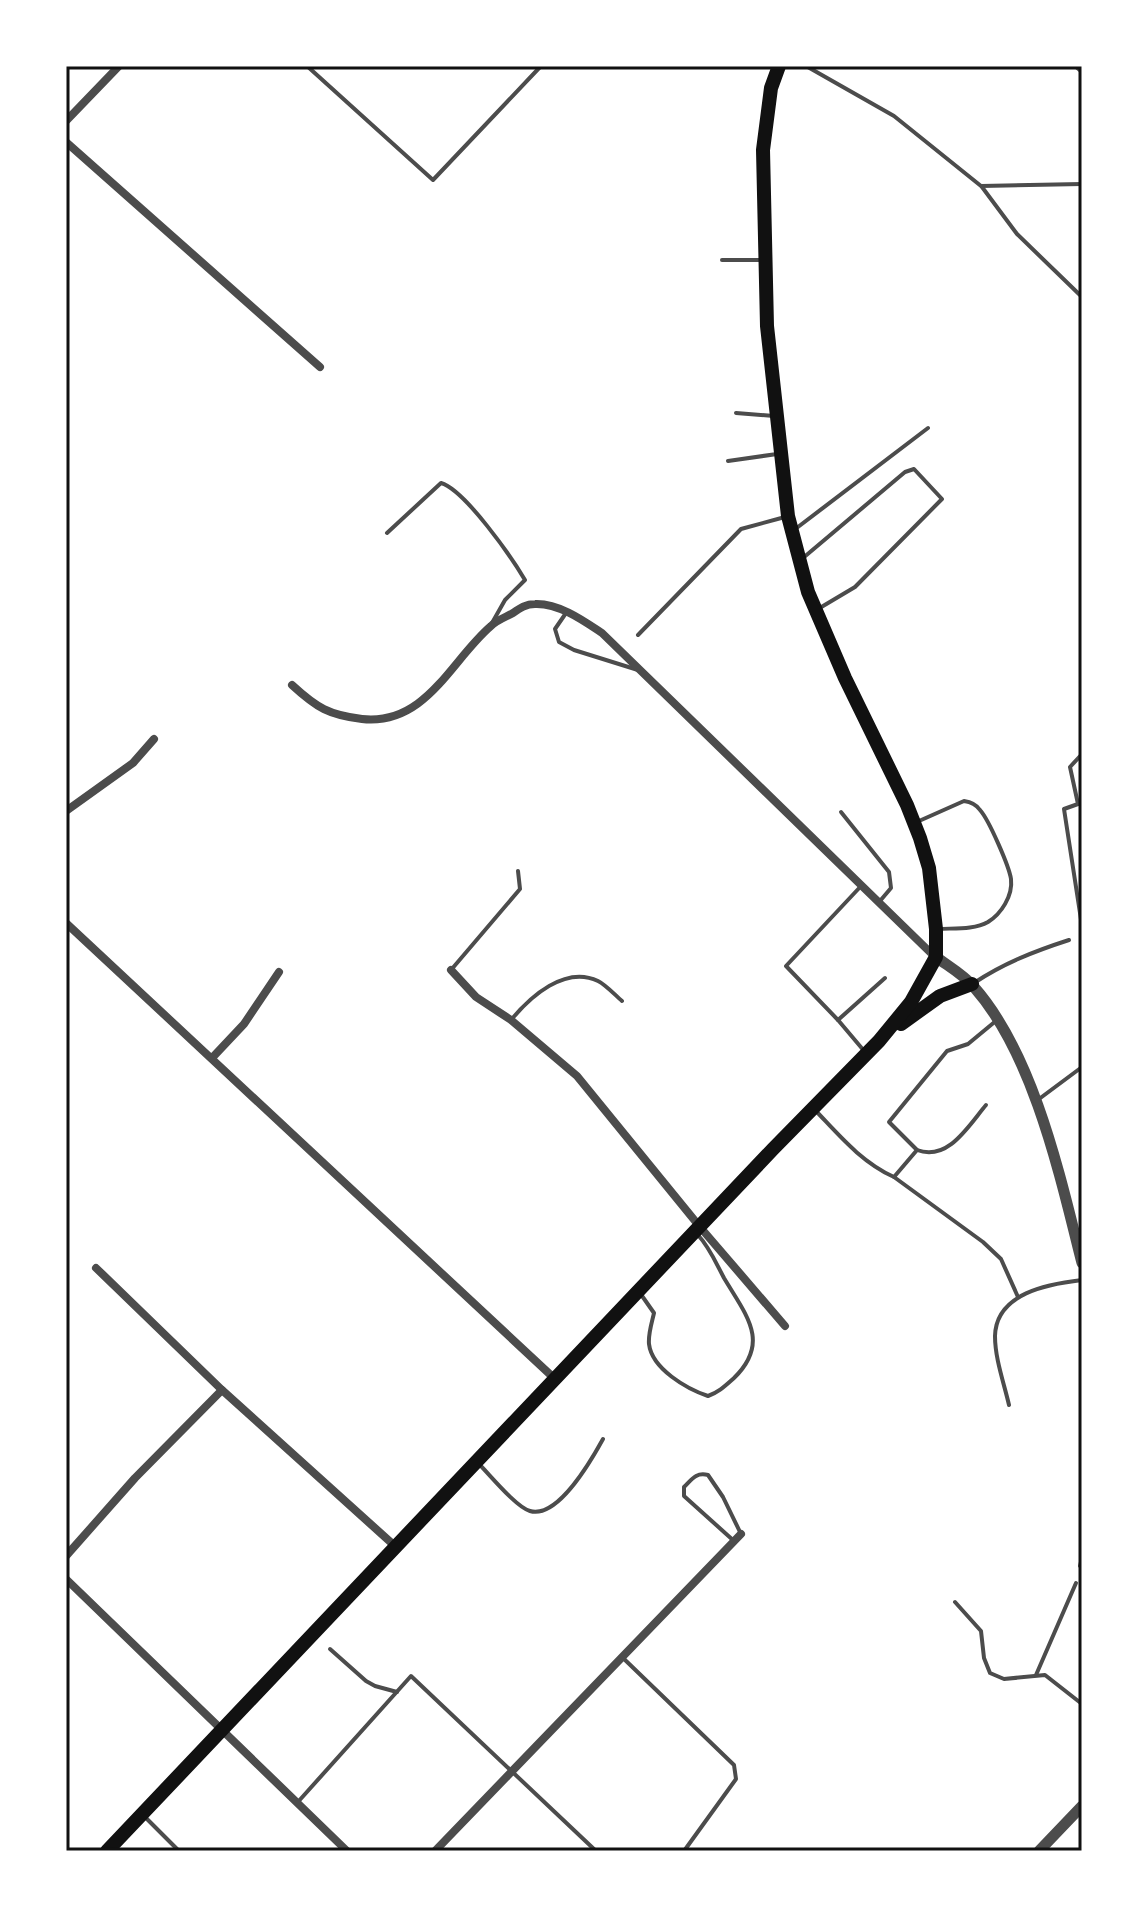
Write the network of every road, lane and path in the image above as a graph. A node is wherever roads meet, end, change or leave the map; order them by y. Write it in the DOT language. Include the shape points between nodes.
graph roads {
  1 [pos="119,66"];
  2 [pos="307,66"];
  3 [pos="541,66"];
  4 [pos="779,66"];
  5 [pos="806,66"];
  6 [pos="1075,66"];
  7 [pos="1082,72"];
  8 [pos="66,121"];
  9 [pos="66,142"];
  10 [pos="1082,184"];
  11 [pos="981,186"];
  12 [pos="722,260"];
  13 [pos="766,260"];
  14 [pos="1082,297"];
  15 [pos="320,367"];
  16 [pos="736,413"];
  17 [pos="776,416"];
  18 [pos="928,428"];
  19 [pos="780,454"];
  20 [pos="728,461"];
  21 [pos="788,516"];
  22 [pos="792,531"];
  23 [pos="387,533"];
  24 [pos="800,560"];
  25 [pos="816,611"];
  26 [pos="566,613"];
  27 [pos="492,625"];
  28 [pos="638,635"];
  29 [pos="641,670"];
  30 [pos="292,685"];
  31 [pos="154,739"];
  32 [pos="1082,754"];
  33 [pos="1078,804"];
  34 [pos="66,811"];
  35 [pos="841,812"];
  36 [pos="1082,814"];
  37 [pos="914,823"];
  38 [pos="518,871"];
  39 [pos="863,884"];
  40 [pos="880,901"];
  41 [pos="66,923"];
  42 [pos="1082,926"];
  43 [pos="936,929"];
  44 [pos="1069,940"];
  45 [pos="936,957"];
  46 [pos="451,970"];
  47 [pos="279,972"];
  48 [pos="885,978"];
  49 [pos="972,984"];
  50 [pos="622,1001"];
  51 [pos="998,1019"];
  52 [pos="511,1020"];
  53 [pos="838,1020"];
  54 [pos="879,1041"];
  55 [pos="867,1053"];
  56 [pos="212,1058"];
  57 [pos="1082,1067"];
  58 [pos="1035,1102"];
  59 [pos="986,1105"];
  60 [pos="813,1108"];
  61 [pos="917,1150"];
  62 [pos="894,1177"];
  63 [pos="698,1230"];
  64 [pos="1082,1263"];
  65 [pos="96,1268"];
  66 [pos="1082,1280"];
  67 [pos="639,1292"];
  68 [pos="1018,1297"];
  69 [pos="785,1326"];
  70 [pos="555,1379"];
  71 [pos="222,1390"];
  72 [pos="1009,1405"];
  73 [pos="603,1439"];
  74 [pos="477,1462"];
  75 [pos="741,1534"];
  76 [pos="734,1541"];
  77 [pos="397,1548"];
  78 [pos="66,1556"];
  79 [pos="1082,1558"];
  80 [pos="1080,1566"];
  81 [pos="66,1579"];
  82 [pos="1076,1583"];
  83 [pos="955,1602"];
  84 [pos="330,1649"];
  85 [pos="622,1657"];
  86 [pos="1036,1675"];
  87 [pos="397,1692"];
  88 [pos="1082,1704"];
  89 [pos="221,1730"];
  90 [pos="512,1770"];
  91 [pos="297,1803"];
  92 [pos="1082,1806"];
  93 [pos="142,1814"];
  94 [pos="107,1851"];
  95 [pos="179,1851"];
  96 [pos="347,1851"];
  97 [pos="435,1851"];
  98 [pos="596,1851"];
  99 [pos="684,1851"];
  100 [pos="1039,1851"];
  1 -- 8 [label="street"];
  2 -- 3 [label="lane" via="433,180"];
  4 -- 13 [label="main road" via="763,150"];
  5 -- 11 [label="lane" via="894,116"];
  6 -- 7 [label="lane"];
  9 -- 15 [label="street"];
  10 -- 11 [label="lane"];
  11 -- 14 [label="lane" via="1017,234"];
  12 -- 13 [label="lane"];
  13 -- 17 [label="main road"];
  16 -- 17 [label="lane"];
  17 -- 19 [label="main road"];
  18 -- 22 [label="lane"];
  19 -- 20 [label="lane"];
  19 -- 21 [label="main road"];
  21 -- 22 [label="main road"];
  21 -- 28 [label="lane" via="741,529"];
  22 -- 24 [label="main road"];
  23 -- 27 [label="lane" via="441,483 459,494 525,580 498,610"];
  24 -- 25 [label="main road"];
  24 -- 25 [label="lane" via="905,472 914,469 942,499 855,587"];
  25 -- 37 [label="main road"];
  26 -- 27 [label="street" via="535,604"];
  26 -- 29 [label="street" via="602,633"];
  26 -- 29 [label="lane" via="555,629 559,642"];
  27 -- 30 [label="street" via="444,682 407,712 377,721 336,716"];
  29 -- 39 [label="street"];
  31 -- 34 [label="street" via="133,763"];
  32 -- 33 [label="lane" via="1070,767"];
  33 -- 36 [label="lane"];
  33 -- 42 [label="lane" via="1064,809"];
  35 -- 40 [label="lane" via="889,872 891,888"];
  37 -- 43 [label="main road" via="929,868"];
  37 -- 43 [label="lane" via="972,802 990,827 1011,879 1010,895 985,924"];
  38 -- 46 [label="lane" via="520,889"];
  39 -- 40 [label="street"];
  39 -- 53 [label="lane" via="786,966"];
  40 -- 45 [label="street"];
  41 -- 56 [label="street"];
  43 -- 45 [label="main road"];
  44 -- 49 [label="lane" via="1029,953"];
  45 -- 49 [label="street"];
  45 -- 54 [label="main road" via="911,1002"];
  46 -- 52 [label="street" via="476,997"];
  47 -- 56 [label="street" via="244,1024"];
  48 -- 53 [label="lane"];
  49 -- 51 [label="street"];
  49 -- 54 [label="main road" via="940,996"];
  50 -- 52 [label="lane" via="598,981 579,977 544,989"];
  51 -- 58 [label="street"];
  51 -- 61 [label="lane" via="968,1044 947,1051 889,1122"];
  52 -- 63 [label="street" via="577,1076"];
  53 -- 55 [label="lane"];
  54 -- 55 [label="main road"];
  55 -- 60 [label="main road"];
  56 -- 70 [label="street"];
  57 -- 58 [label="lane"];
  58 -- 64 [label="street" via="1053,1147"];
  59 -- 61 [label="lane" via="940,1153"];
  60 -- 62 [label="lane" via="849,1146"];
  60 -- 63 [label="main road"];
  61 -- 62 [label="lane"];
  62 -- 68 [label="lane" via="1001,1259"];
  63 -- 67 [label="main road"];
  63 -- 67 [label="lane" via="753,1334 754,1350 745,1367 708,1396 681,1386 652,1355 654,1313"];
  63 -- 69 [label="street"];
  65 -- 71 [label="street"];
  66 -- 68 [label="lane"];
  67 -- 70 [label="main road"];
  68 -- 72 [label="lane" via="999,1316 995,1336"];
  70 -- 74 [label="main road"];
  71 -- 77 [label="street"];
  71 -- 78 [label="street"];
  73 -- 74 [label="lane" via="572,1486 538,1512 525,1508"];
  74 -- 77 [label="main road"];
  75 -- 76 [label="street"];
  75 -- 76 [label="lane" via="708,1475 695,1476 684,1487 684,1496"];
  76 -- 85 [label="street"];
  77 -- 89 [label="main road"];
  79 -- 80 [label="lane"];
  81 -- 89 [label="street"];
  82 -- 86 [label="lane"];
  83 -- 86 [label="lane" via="981,1631 990,1673 1004,1679"];
  84 -- 87 [label="lane" via="366,1681"];
  85 -- 90 [label="street"];
  85 -- 99 [label="lane" via="734,1765 736,1779"];
  86 -- 88 [label="lane" via="1054,1680"];
  87 -- 90 [label="lane" via="411,1676"];
  87 -- 91 [label="lane"];
  89 -- 91 [label="street"];
  89 -- 93 [label="main road"];
  90 -- 97 [label="street"];
  90 -- 98 [label="lane"];
  91 -- 96 [label="street"];
  92 -- 100 [label="street"];
  93 -- 94 [label="main road"];
  93 -- 95 [label="lane"];
}
